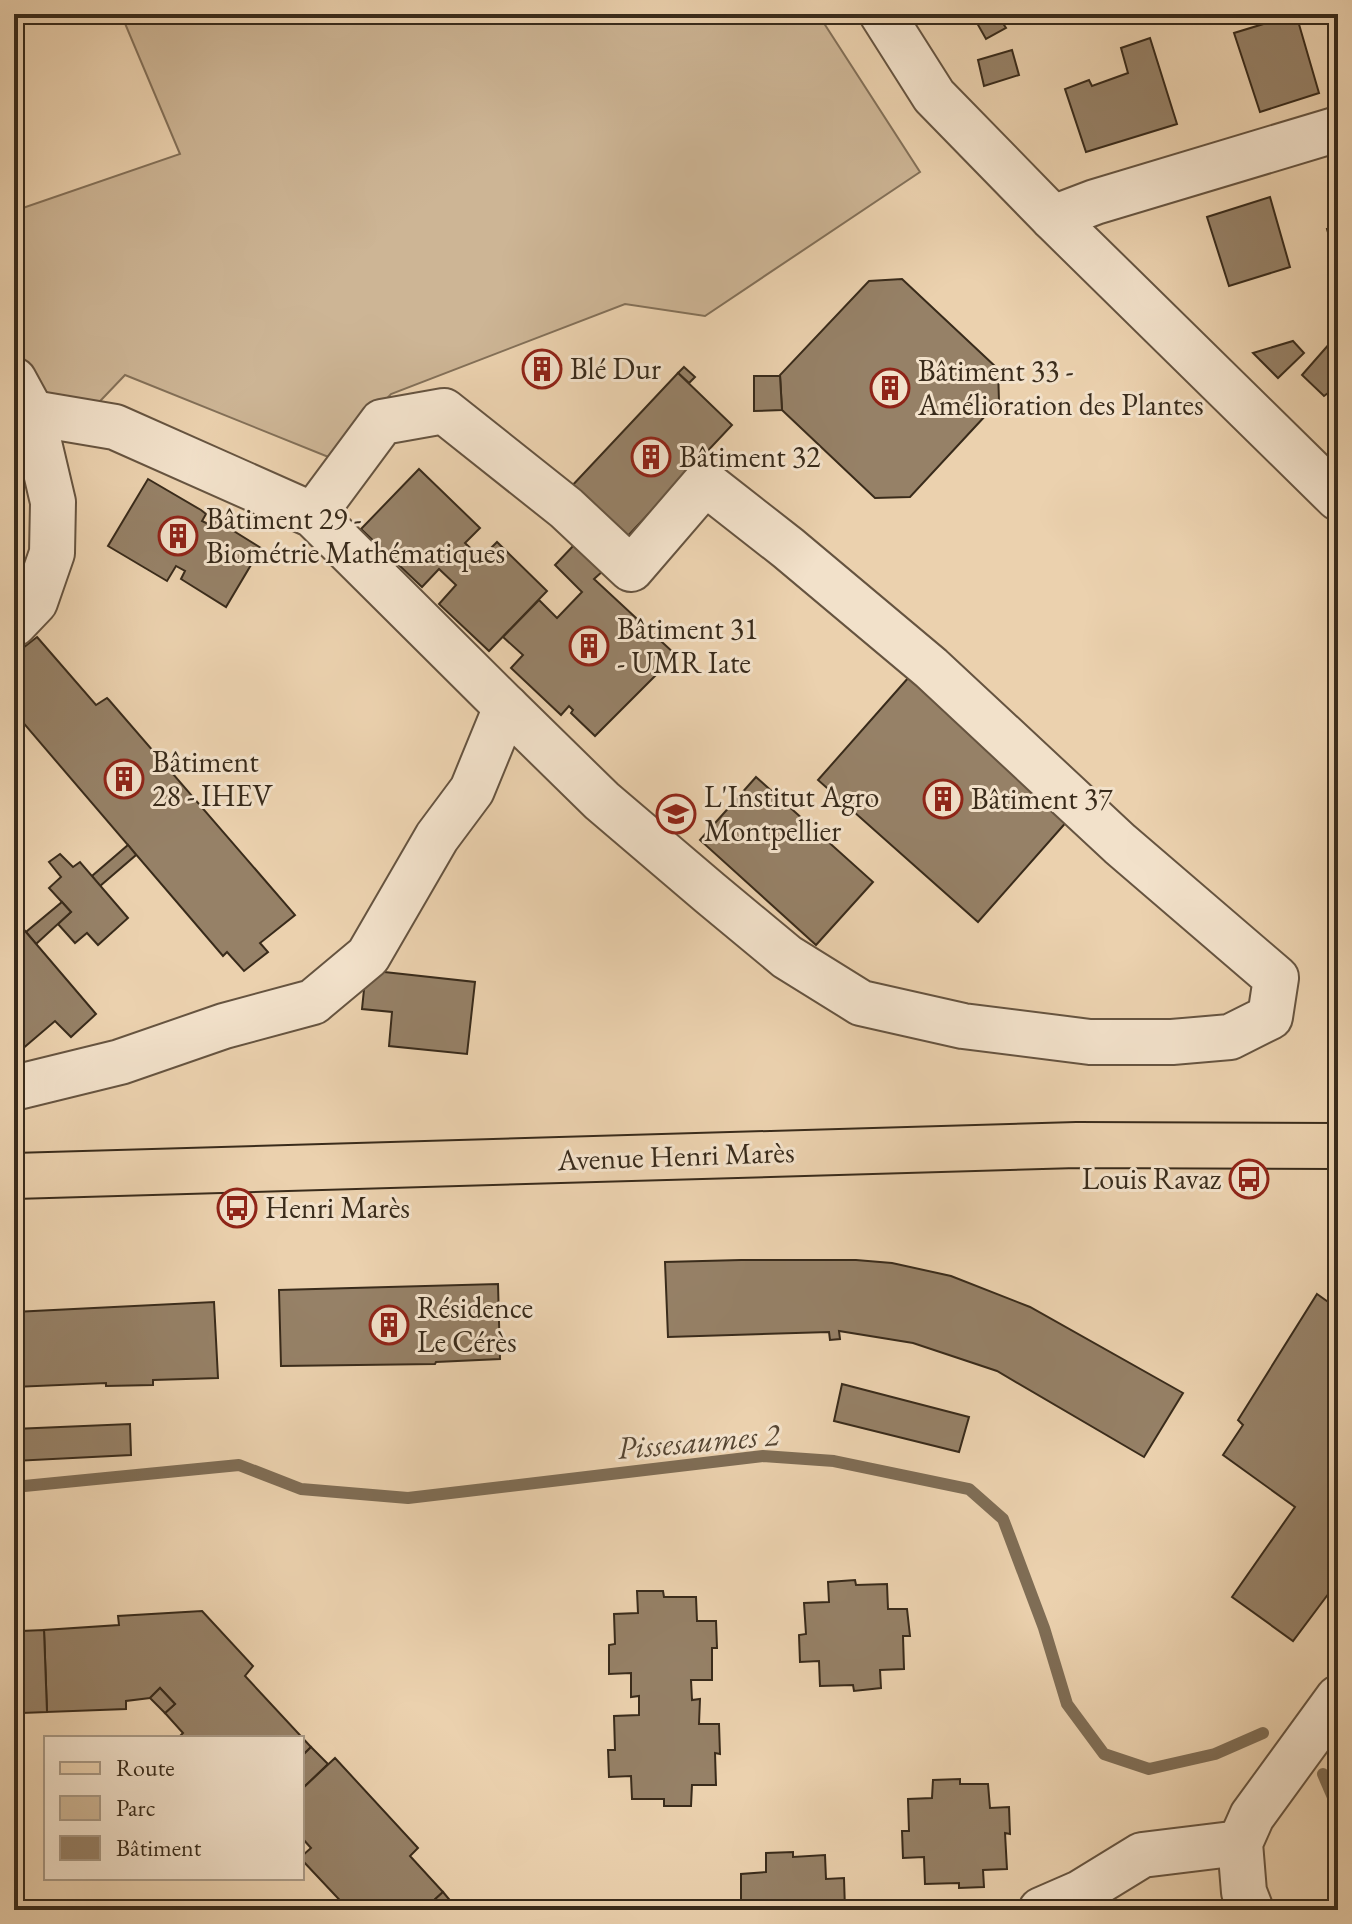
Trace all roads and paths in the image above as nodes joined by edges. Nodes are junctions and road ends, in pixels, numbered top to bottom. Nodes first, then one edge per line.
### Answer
1 (882, 14) edge
2 (1338, 129) edge
3 (1053, 218) junction
4 (23, 396) edge
5 (1338, 498) edge
6 (313, 515) junction
7 (14, 624) edge
8 (506, 707) junction
9 (14, 1088) edge
10 (1338, 1146) edge
11 (14, 1176) edge
12 (1338, 1698) edge
13 (1240, 1843) junction
14 (1041, 1910) edge
15 (1251, 1910) edge

1 - 3 street
2 - 3 street
3 - 5 street
4 - 6 street
4 - 7 street
6 - 8 street
6 - 8 street
8 - 9 street
10 - 11 main road, Avenue Henri Marès
12 - 13 street
13 - 14 street
13 - 15 street

